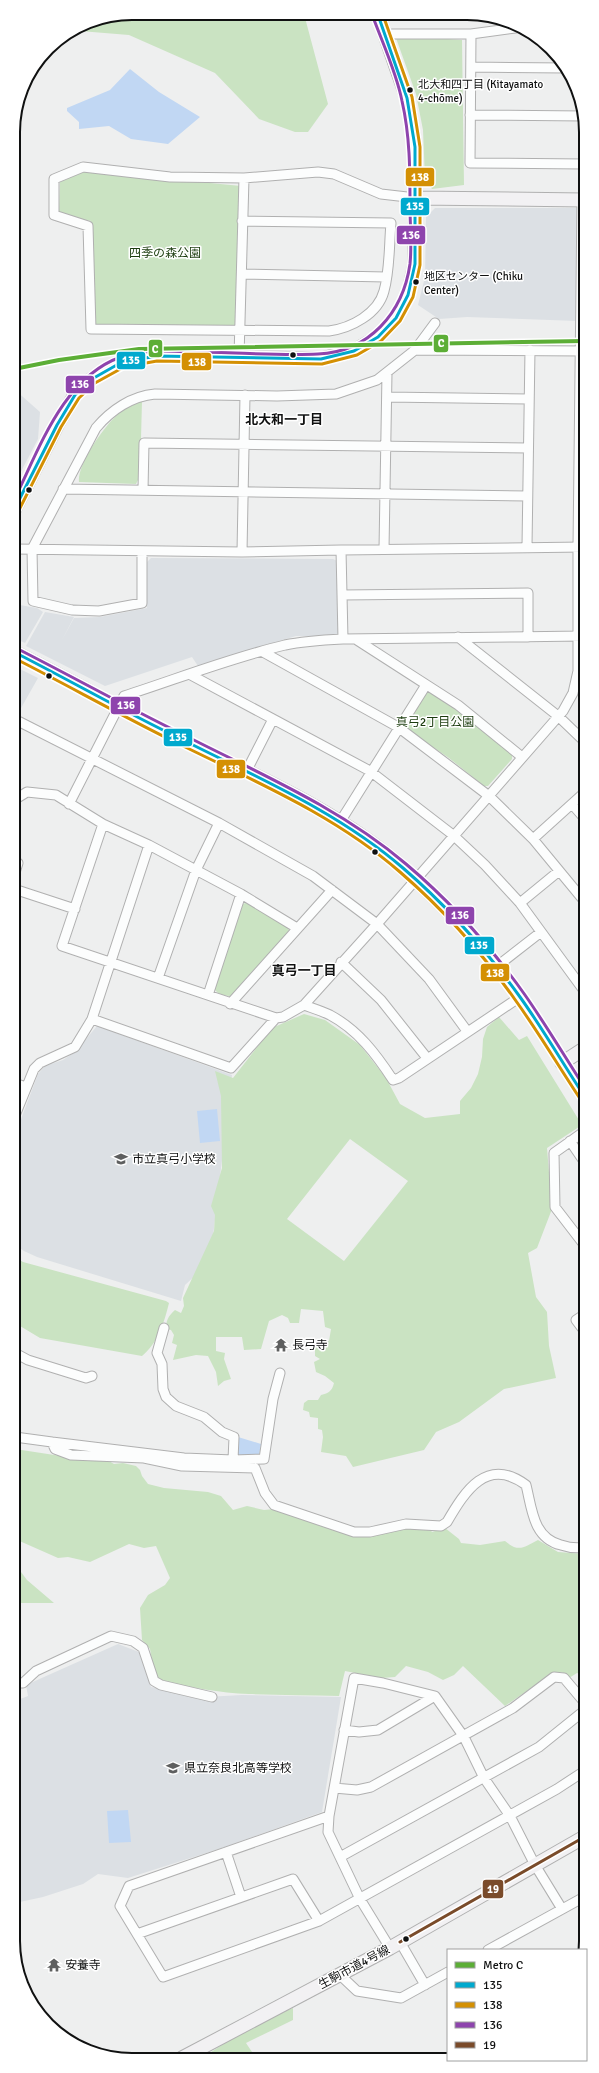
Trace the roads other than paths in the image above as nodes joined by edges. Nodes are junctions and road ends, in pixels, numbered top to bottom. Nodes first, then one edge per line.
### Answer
1 (380, 20) edge
2 (511, 29) edge
3 (471, 34) junction
4 (386, 37) junction
5 (471, 67) junction
6 (558, 68) edge
7 (470, 114) junction
8 (578, 116) edge
9 (579, 164) edge
10 (244, 178) junction
11 (416, 198) junction
12 (579, 200) edge
13 (242, 221) junction
14 (242, 274) junction
15 (386, 277) junction
16 (435, 323) dead end
17 (240, 331) junction
18 (416, 350) junction
19 (530, 350) junction
20 (579, 351) edge
21 (239, 357) junction
22 (387, 373) junction
23 (245, 395) junction
24 (387, 397) junction
25 (529, 399) junction
26 (244, 444) junction
27 (386, 446) junction
28 (528, 448) junction
29 (63, 489) junction
30 (143, 490) junction
31 (243, 492) junction
32 (385, 494) junction
33 (527, 496) junction
34 (20, 498) edge
35 (527, 546) junction
36 (579, 547) edge
37 (20, 549) edge
38 (32, 549) junction
39 (384, 549) junction
40 (341, 550) junction
41 (142, 551) junction
42 (242, 552) junction
43 (342, 595) junction
44 (528, 636) junction
45 (579, 636) edge
46 (458, 637) junction
47 (343, 639) junction
48 (357, 640) junction
49 (263, 652) junction
50 (20, 655) edge
51 (579, 659) edge
52 (188, 674) junction
53 (426, 685) junction
54 (118, 707) junction
55 (558, 716) junction
56 (273, 719) junction
57 (20, 722) edge
58 (398, 728) junction
59 (579, 735) edge
60 (522, 757) junction
61 (92, 759) junction
62 (370, 771) junction
63 (246, 772) junction
64 (20, 796) edge
65 (489, 796) junction
66 (579, 797) edge
67 (69, 804) junction
68 (572, 804) junction
69 (579, 813) edge
70 (340, 822) junction
71 (219, 823) junction
72 (104, 824) junction
73 (454, 835) junction
74 (533, 839) junction
75 (149, 845) junction
76 (196, 870) junction
77 (559, 871) junction
78 (415, 879) junction
79 (332, 890) junction
80 (20, 891) edge
81 (241, 894) junction
82 (579, 895) edge
83 (520, 903) junction
84 (75, 909) junction
85 (377, 924) junction
86 (297, 928) junction
87 (541, 932) junction
88 (111, 962) junction
89 (341, 962) junction
90 (496, 967) junction
91 (158, 978) junction
92 (579, 978) edge
93 (208, 995) junction
94 (520, 997) junction
95 (230, 1004) junction
96 (304, 1005) junction
97 (276, 1018) junction
98 (92, 1019) junction
99 (467, 1031) junction
100 (579, 1052) edge
101 (427, 1058) junction
102 (562, 1063) junction
103 (20, 1085) edge
104 (26, 1087) junction
105 (579, 1088) edge
106 (20, 1102) edge
107 (579, 1135) edge
108 (570, 1141) junction
109 (579, 1154) edge
110 (579, 1238) edge
111 (164, 1328) dead end
112 (20, 1356) edge
113 (280, 1373) dead end
114 (92, 1376) dead end
115 (20, 1438) edge
116 (52, 1442) junction
117 (233, 1460) junction
118 (579, 1548) edge
119 (20, 1683) edge
120 (579, 1695) edge
121 (435, 1696) junction
122 (212, 1697) dead end
123 (579, 1716) edge
124 (344, 1730) junction
125 (464, 1737) junction
126 (579, 1775) edge
127 (484, 1778) junction
128 (334, 1788) junction
129 (329, 1816) junction
130 (510, 1816) junction
131 (579, 1840) edge
132 (226, 1852) junction
133 (340, 1857) junction
134 (535, 1865) junction
135 (242, 1897) junction
136 (360, 1899) junction
137 (579, 1900) edge
138 (562, 1909) junction
139 (319, 1921) junction
140 (137, 1934) junction
141 (395, 1945) junction
142 (490, 1949) edge
143 (447, 1973) edge
144 (340, 1974) junction
145 (424, 1986) junction
146 (191, 2053) edge

1 - 4 street
2 - 3 street
3 - 4 street
3 - 5 street
4 - 11 street
5 - 6 street
5 - 7 street
7 - 8 street
7 - 9 street
10 - 11 street
10 - 13 street
10 - 17 street
11 - 12 street
11 - 21 street
13 - 14 street
13 - 15 street
14 - 15 street
14 - 17 street
15 - 17 street
16 - 18 street
17 - 21 street
18 - 19 street
18 - 22 street
19 - 20 street
19 - 25 street
21 - 34 street
22 - 23 street
22 - 24 street
23 - 26 street
23 - 29 street
24 - 25 street
24 - 27 street
25 - 28 street
26 - 27 street
26 - 30 street
26 - 31 street
27 - 28 street
27 - 32 street
28 - 33 street
29 - 30 street
29 - 38 street
30 - 31 street
31 - 32 street
31 - 42 street
32 - 33 street
32 - 39 street
33 - 35 street
35 - 36 street
35 - 39 street
37 - 38 street
38 - 41 street
38 - 41 street
39 - 40 street
40 - 42 street
40 - 43 street
41 - 42 street
43 - 44 street
43 - 47 street
44 - 45 street
44 - 46 street
46 - 48 street
46 - 55 street
47 - 48 street
47 - 49 street
48 - 53 street
49 - 52 street
49 - 58 street
50 - 54 street
51 - 55 street
52 - 54 street
52 - 56 street
53 - 58 street
53 - 60 street
54 - 61 street
54 - 63 street
55 - 59 street
55 - 60 street
56 - 62 street
56 - 63 street
57 - 61 street
58 - 62 street
58 - 65 street
60 - 65 street
61 - 67 street
61 - 71 street
62 - 70 street
62 - 73 street
63 - 70 street
64 - 67 street
65 - 73 street
65 - 74 street
66 - 68 street
67 - 72 street
68 - 69 street
68 - 74 street
70 - 78 street
71 - 76 street
71 - 79 street
72 - 75 street
72 - 84 street
73 - 78 street
73 - 83 street
74 - 77 street
75 - 76 street
75 - 88 street
76 - 81 street
76 - 91 street
77 - 82 street
77 - 83 street
78 - 85 street
78 - 90 street
79 - 85 street
79 - 86 street
80 - 84 street
81 - 86 street
81 - 93 street
83 - 87 street
84 - 88 street
85 - 89 street
85 - 99 street
86 - 95 street
87 - 90 street
87 - 92 street
88 - 91 street
88 - 98 street
89 - 96 street
89 - 101 street
90 - 94 street
91 - 93 street
93 - 95 street
94 - 99 street
94 - 102 street
95 - 97 street
96 - 97 street
96 - 101 street
97 - 98 street
98 - 104 street
99 - 101 street
100 - 102 street
102 - 105 street
103 - 104 street
104 - 106 street
107 - 108 street
108 - 109 street
108 - 110 street
111 - 117 street
112 - 114 street
113 - 117 street
115 - 116 street
116 - 117 street
116 - 118 street
119 - 122 street
120 - 125 street
121 - 124 street
121 - 124 street
121 - 125 street
123 - 127 street
124 - 128 street
125 - 127 street
125 - 128 street
126 - 130 street
127 - 130 street
127 - 133 street
128 - 129 street
129 - 132 street
129 - 133 street
130 - 134 street
130 - 136 street
131 - 134 street, 生駒市道4号線
132 - 135 street
132 - 140 street
133 - 136 street
134 - 138 street
134 - 141 street, 生駒市道4号線
135 - 139 street
135 - 140 street
136 - 139 street
136 - 141 street
137 - 138 street
138 - 142 street
139 - 140 street
141 - 144 street, 生駒市道4号線
141 - 145 street
143 - 145 street
144 - 145 street
144 - 146 street, 生駒市道4号線

